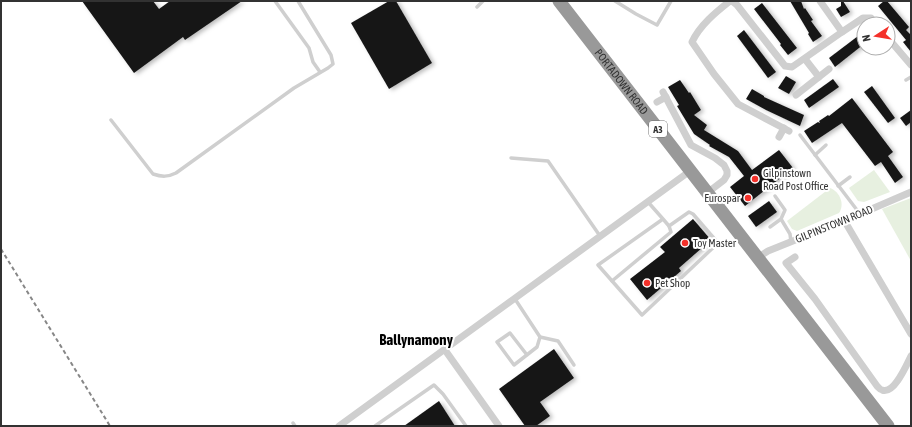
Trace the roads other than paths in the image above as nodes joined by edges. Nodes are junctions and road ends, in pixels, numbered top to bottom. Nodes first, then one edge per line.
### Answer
1 (275, 1) edge
2 (298, 1) edge
3 (483, 1) edge
4 (559, 1) edge
5 (615, 1) edge
6 (671, 1) edge
7 (731, 1) edge
8 (820, 1) edge
9 (478, 7) dead end
10 (856, 23) edge
11 (842, 32) junction
12 (896, 47) edge
13 (805, 58) junction
14 (911, 65) edge
15 (829, 69) dead end
16 (320, 72) junction
17 (819, 77) junction
18 (911, 77) edge
19 (906, 80) dead end
20 (796, 95) dead end
21 (657, 102) dead end
22 (111, 120) dead end
23 (800, 135) dead end
24 (779, 138) dead end
25 (826, 146) dead end
26 (814, 155) junction
27 (511, 158) dead end
28 (690, 171) junction
29 (850, 177) dead end
30 (838, 186) junction
31 (911, 192) edge
32 (707, 194) junction
33 (775, 196) dead end
34 (648, 202) junction
35 (860, 214) junction
36 (663, 219) junction
37 (781, 220) junction
38 (844, 220) junction
39 (669, 226) junction
40 (770, 227) dead end
41 (600, 237) junction
42 (791, 242) junction
43 (758, 258) junction
44 (795, 258) dead end
45 (612, 281) junction
46 (515, 299) junction
47 (911, 334) edge
48 (540, 337) junction
49 (445, 350) junction
50 (527, 355) junction
51 (911, 356) edge
52 (574, 365) dead end
53 (339, 426) edge
54 (375, 426) edge
55 (466, 426) edge
56 (499, 426) edge
57 (888, 426) edge

1 - 16 lane
2 - 16 lane
3 - 9 lane
4 - 28 highway, PORTADOWN ROAD / A3
5 - 6 lane
7 - 13 street
7 - 24 street
8 - 11 street
10 - 11 street
11 - 13 street
12 - 14 street
13 - 17 street
15 - 17 street
16 - 22 lane
17 - 20 street
18 - 19 lane
21 - 32 street
23 - 26 lane
25 - 26 lane
26 - 30 lane
27 - 41 lane
28 - 32 highway, PORTADOWN ROAD / A3
28 - 34 street
29 - 30 lane
30 - 35 lane
31 - 35 street, GILPINSTOWN ROAD
32 - 43 highway, PORTADOWN ROAD / A3
33 - 37 lane
34 - 36 lane
34 - 41 street
35 - 38 street, GILPINSTOWN ROAD
36 - 39 lane
36 - 45 lane
37 - 40 lane
37 - 42 lane
38 - 42 street, GILPINSTOWN ROAD
38 - 47 street
39 - 45 lane
39 - 45 lane
41 - 46 street
42 - 43 street, GILPINSTOWN ROAD
43 - 57 highway, A3
44 - 51 street
46 - 48 lane
46 - 49 street
48 - 50 lane
48 - 52 lane
49 - 53 street
49 - 56 street
50 - 50 lane
54 - 55 lane

